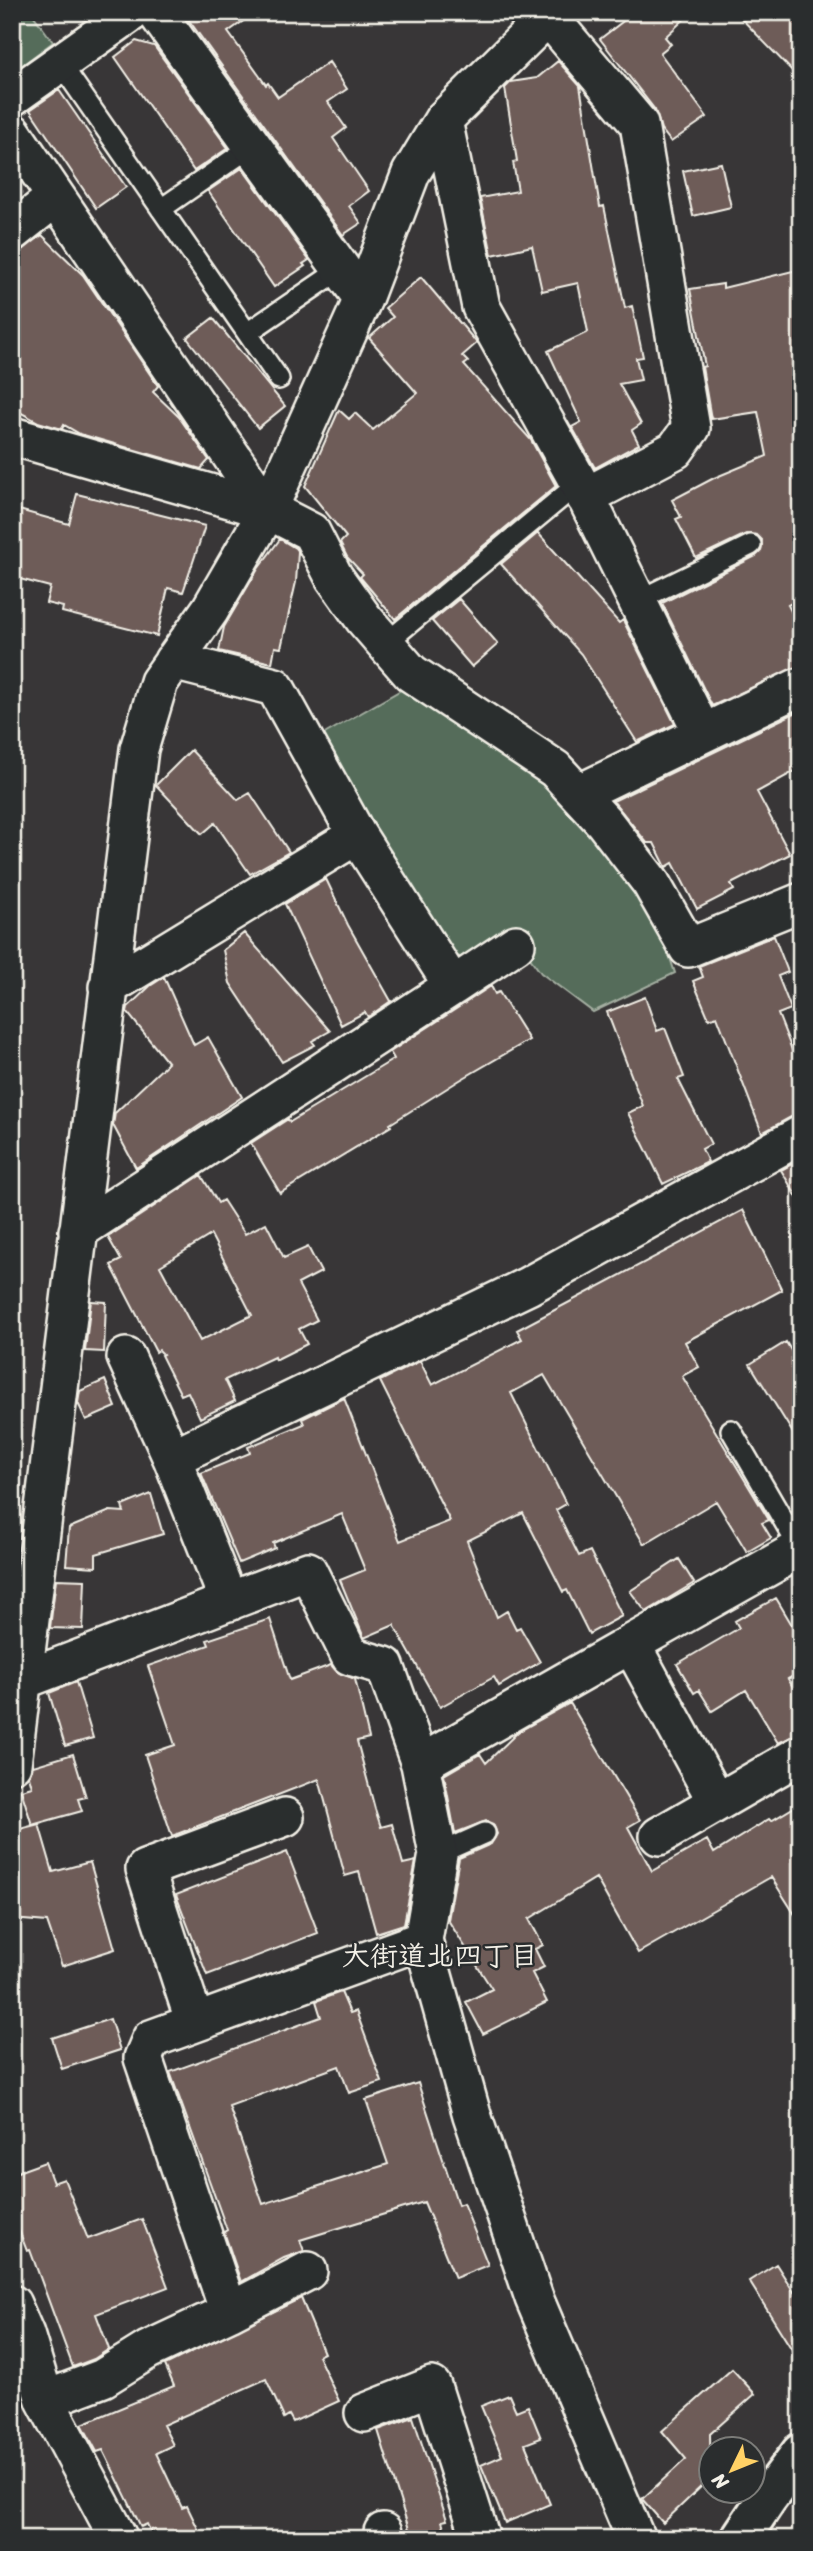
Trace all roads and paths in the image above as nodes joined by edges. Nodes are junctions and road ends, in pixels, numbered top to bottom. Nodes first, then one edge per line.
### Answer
1 (132, 12) edge
2 (156, 12) edge
3 (550, 14) edge
4 (60, 64) junction
5 (12, 97) edge
6 (443, 120) junction
7 (12, 132) edge
8 (252, 146) junction
9 (56, 197) junction
10 (161, 209) junction
11 (12, 232) edge
12 (341, 269) junction
13 (363, 299) junction
14 (247, 333) junction
15 (279, 379) dead end
16 (12, 436) edge
17 (582, 490) junction
18 (268, 510) junction
19 (751, 545) dead end
20 (637, 601) junction
21 (386, 643) junction
22 (173, 661) junction
23 (797, 688) dead end
24 (702, 732) junction
25 (578, 793) junction
26 (358, 835) junction
27 (801, 902) edge
28 (516, 944) dead end
29 (453, 986) junction
30 (108, 987) junction
31 (801, 1135) edge
32 (78, 1231) junction
33 (126, 1357) dead end
34 (731, 1430) dead end
35 (172, 1458) junction
36 (800, 1549) edge
37 (229, 1602) junction
38 (631, 1644) junction
39 (21, 1681) junction
40 (801, 1754) edge
41 (12, 1764) edge
42 (420, 1764) junction
43 (717, 1802) junction
44 (285, 1817) dead end
45 (485, 1833) dead end
46 (659, 1836) dead end
47 (439, 1854) junction
48 (424, 1940) junction
49 (195, 2023) junction
50 (308, 2272) dead end
51 (229, 2312) junction
52 (16, 2326) edge
53 (44, 2400) junction
54 (364, 2413) dead end
55 (801, 2453) edge
56 (119, 2539) edge
57 (481, 2539) edge
58 (636, 2539) edge
59 (740, 2539) edge

1 - 4 street
2 - 8 street
3 - 6 street
3 - 17 street
4 - 5 street
4 - 10 lane
6 - 13 street
6 - 17 street
7 - 9 street
8 - 10 lane
8 - 12 street
9 - 11 street
9 - 18 street
10 - 14 lane
12 - 13 street
12 - 14 lane
13 - 18 street
14 - 15 lane
16 - 18 street
17 - 20 street
17 - 21 lane
18 - 21 street
18 - 22 street
19 - 20 lane
20 - 24 street
21 - 25 street
22 - 26 street
22 - 30 street
23 - 24 street
24 - 25 street
25 - 27 street
26 - 29 street
26 - 30 street
28 - 29 street
29 - 32 street
30 - 32 street
31 - 35 street
32 - 39 street
33 - 35 street
34 - 36 lane
35 - 37 street
36 - 38 street
37 - 39 street
37 - 42 street
38 - 42 street
38 - 43 street
39 - 41 street
40 - 43 street
42 - 47 street
43 - 46 street
44 - 49 street
45 - 47 lane
47 - 48 street
48 - 49 street
48 - 58 street
49 - 51 street
50 - 51 street
51 - 53 street
52 - 53 street
53 - 56 street
54 - 57 street
55 - 59 street

